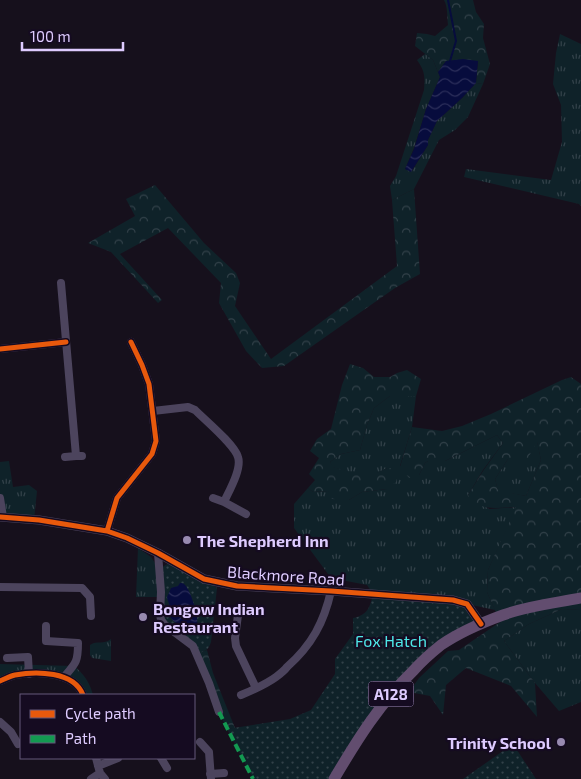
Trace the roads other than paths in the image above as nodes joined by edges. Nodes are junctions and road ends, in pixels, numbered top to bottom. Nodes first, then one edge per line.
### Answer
1 (61, 283) dead end
2 (66, 342) junction
3 (130, 342) dead end
4 (0, 349) edge
5 (153, 411) junction
6 (65, 457) dead end
7 (0, 498) edge
8 (214, 498) dead end
9 (224, 502) junction
10 (246, 514) dead end
11 (2, 518) edge
12 (107, 531) junction
13 (158, 553) junction
14 (0, 587) edge
15 (332, 591) junction
16 (581, 598) edge
17 (91, 616) dead end
18 (238, 616) dead end
19 (481, 624) junction
20 (46, 626) dead end
21 (7, 658) dead end
22 (29, 674) junction
23 (64, 676) junction
24 (0, 681) edge
25 (256, 688) junction
26 (82, 694) edge
27 (241, 695) dead end
28 (219, 712) dead end
29 (0, 722) edge
30 (200, 742) dead end
31 (18, 744) dead end
32 (116, 759) edge
33 (162, 759) edge
34 (167, 768) dead end
35 (100, 769) edge
36 (224, 773) dead end
37 (210, 776) edge
38 (91, 779) edge
39 (334, 779) edge

1 - 2 street
2 - 4 street
2 - 6 street
3 - 5 street
5 - 9 street
5 - 12 street
7 - 11 street
8 - 9 street
9 - 10 street
11 - 12 street, Blackmore Road
12 - 13 street, Blackmore Road
13 - 15 street, Blackmore Road
13 - 28 street
14 - 17 street
15 - 19 street, Blackmore Road
15 - 25 street
16 - 19 main road, A128
18 - 25 street
19 - 39 main road, A128
20 - 23 street
21 - 22 street
22 - 23 street
22 - 24 street
23 - 26 street
25 - 27 street
29 - 31 street
30 - 37 street
32 - 35 street
33 - 34 street
35 - 38 street
36 - 37 street

